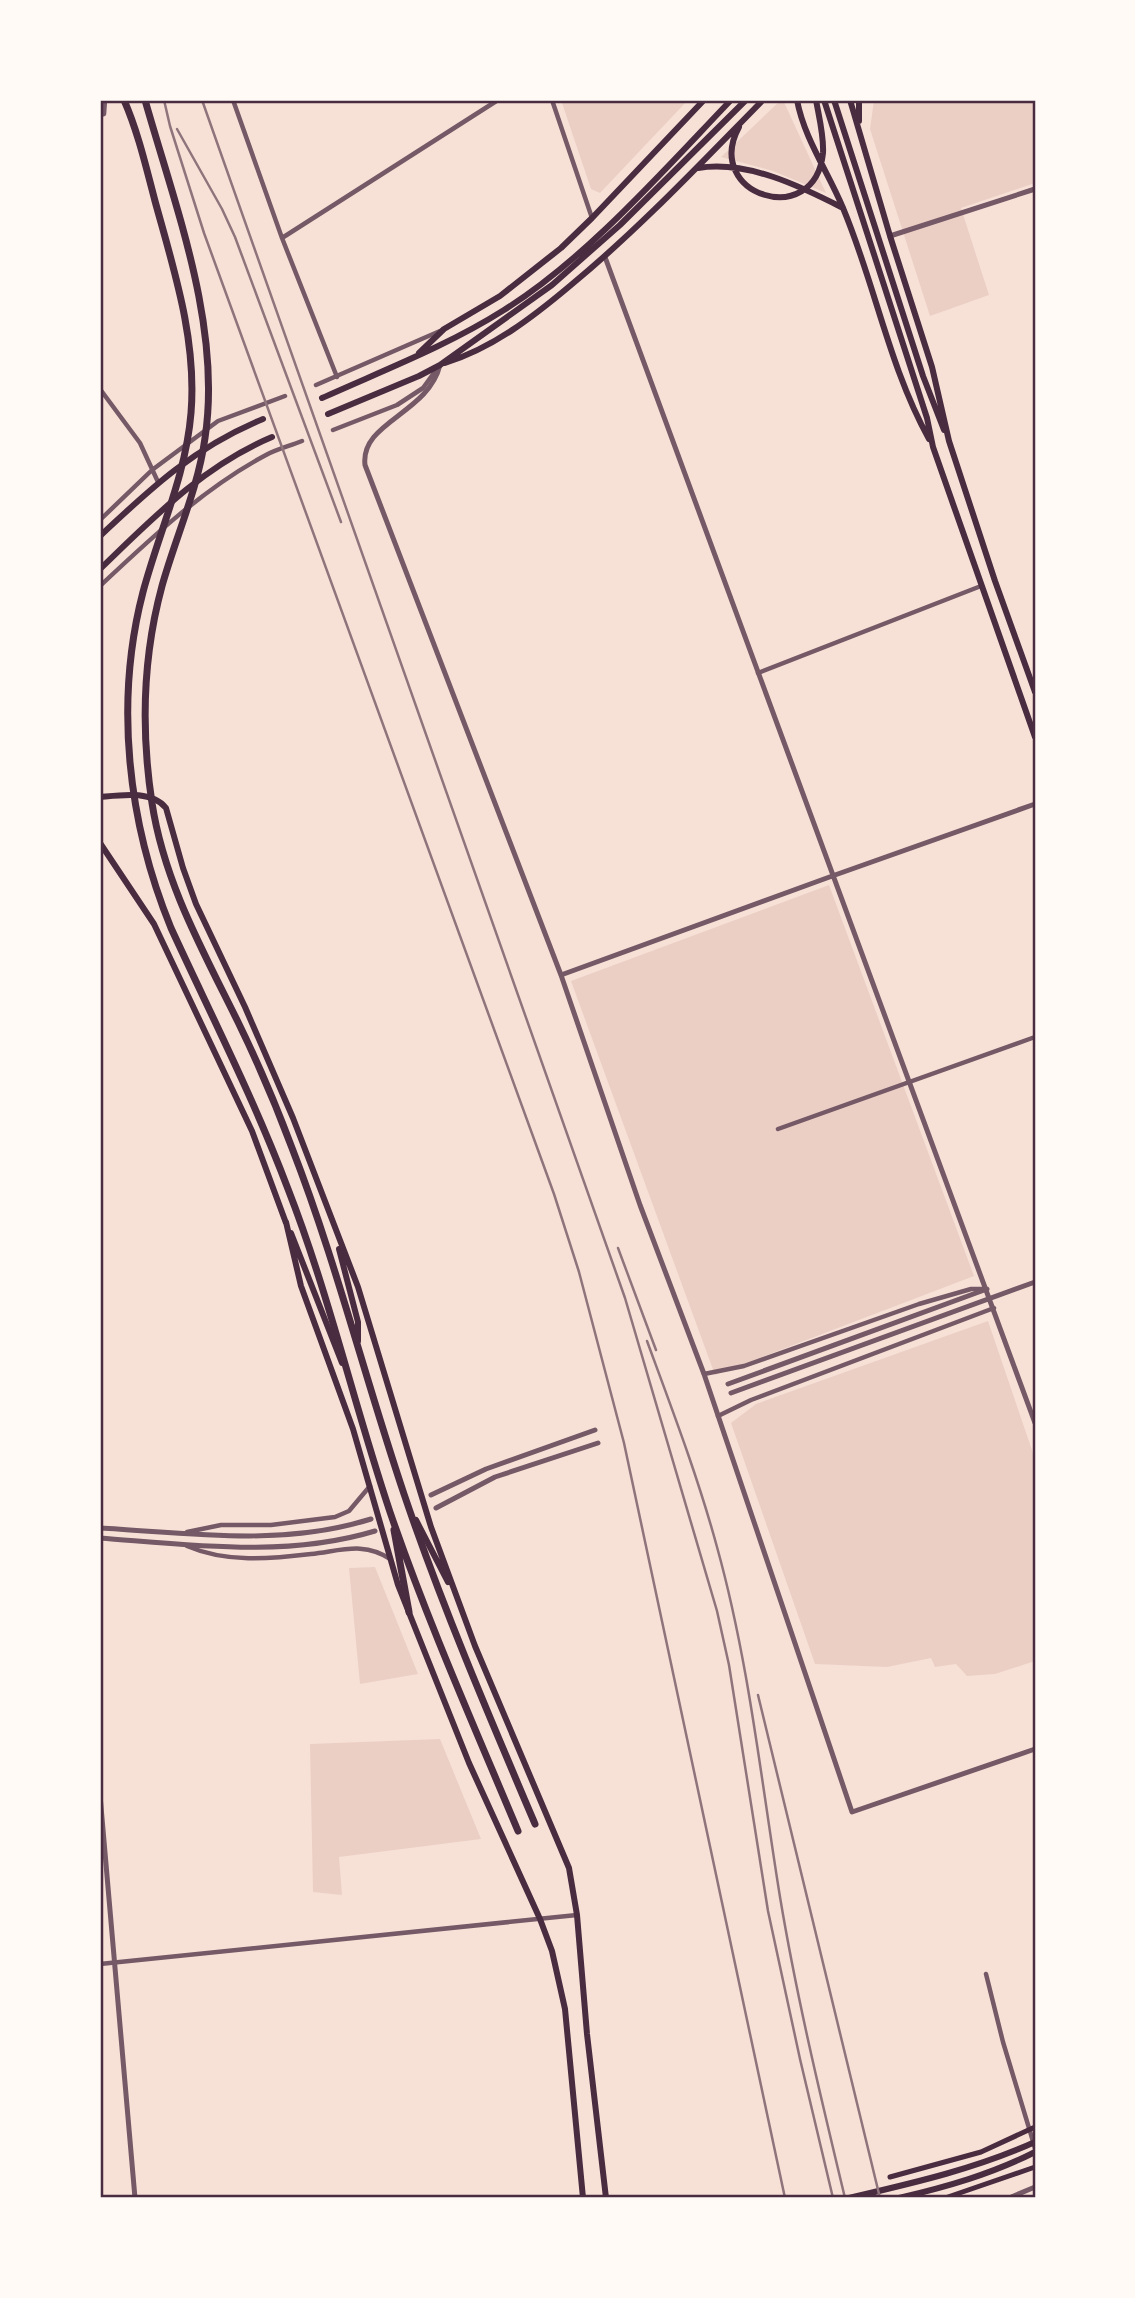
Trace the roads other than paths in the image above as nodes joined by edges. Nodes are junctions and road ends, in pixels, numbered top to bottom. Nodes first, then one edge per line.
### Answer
1 (105, 100) edge
2 (124, 100) edge
3 (145, 100) edge
4 (233, 100) edge
5 (498, 100) edge
6 (552, 100) edge
7 (704, 100) edge
8 (731, 100) edge
9 (746, 100) edge
10 (761, 100) edge
11 (796, 100) edge
12 (816, 100) edge
13 (824, 100) edge
14 (834, 100) edge
15 (850, 100) edge
16 (859, 100) edge
17 (100, 116) edge
18 (859, 130) junction
19 (696, 168) junction
20 (1035, 189) edge
21 (843, 208) junction
22 (592, 218) junction
23 (890, 236) junction
24 (282, 238) junction
25 (605, 257) junction
26 (444, 329) junction
27 (414, 357) junction
28 (440, 365) junction
29 (337, 377) junction
30 (316, 385) dead end
31 (100, 389) edge
32 (285, 396) dead end
33 (322, 398) dead end
34 (328, 414) dead end
35 (263, 419) dead end
36 (333, 430) dead end
37 (272, 437) dead end
38 (302, 441) dead end
39 (949, 441) junction
40 (933, 447) junction
41 (152, 470) junction
42 (158, 482) junction
43 (100, 520) edge
44 (100, 536) edge
45 (100, 569) edge
46 (100, 586) edge
47 (981, 586) junction
48 (758, 673) junction
49 (1035, 692) edge
50 (1035, 737) edge
51 (100, 797) edge
52 (1035, 804) edge
53 (100, 843) edge
54 (835, 875) junction
55 (561, 975) junction
56 (1035, 1037) edge
57 (911, 1082) junction
58 (778, 1129) dead end
59 (286, 1222) junction
60 (334, 1227) junction
61 (1035, 1282) edge
62 (987, 1289) junction
63 (990, 1298) junction
64 (994, 1308) junction
65 (359, 1345) junction
66 (704, 1374) junction
67 (728, 1384) dead end
68 (353, 1386) junction
69 (731, 1393) dead end
70 (718, 1416) junction
71 (1035, 1423) edge
72 (594, 1430) dead end
73 (598, 1443) dead end
74 (370, 1485) junction
75 (431, 1495) dead end
76 (436, 1508) dead end
77 (410, 1509) junction
78 (390, 1512) junction
79 (371, 1519) dead end
80 (100, 1528) edge
81 (375, 1531) dead end
82 (185, 1533) junction
83 (100, 1538) edge
84 (183, 1545) junction
85 (392, 1561) junction
86 (459, 1602) junction
87 (409, 1612) junction
88 (1035, 1749) edge
89 (100, 1795) edge
90 (535, 1824) dead end
91 (518, 1831) dead end
92 (577, 1915) junction
93 (540, 1919) junction
94 (116, 1963) junction
95 (100, 1964) edge
96 (986, 1974) dead end
97 (1032, 2129) edge
98 (1035, 2141) edge
99 (1035, 2150) edge
100 (1035, 2166) edge
101 (890, 2177) dead end
102 (1035, 2188) edge
103 (135, 2198) edge
104 (583, 2198) edge
105 (606, 2198) edge
106 (849, 2198) edge
107 (899, 2198) edge
108 (944, 2198) edge
109 (1009, 2198) edge

1 - 17 street
2 - 68 highway
3 - 65 highway
4 - 24 street
5 - 24 street
6 - 22 street
7 - 22 main road
8 - 27 main road
9 - 28 main road
10 - 12 main road
10 - 19 main road
11 - 21 main road
13 - 40 main road
14 - 39 main road
15 - 18 main road
16 - 18 main road
18 - 23 main road
19 - 21 main road
19 - 25 main road
20 - 23 street
21 - 40 main road
22 - 26 main road
23 - 39 main road
24 - 29 street
25 - 28 main road
25 - 48 street
26 - 27 main road
26 - 29 street
27 - 33 main road
28 - 34 main road
28 - 36 street
28 - 55 street
29 - 30 street
31 - 41 street
32 - 41 street
35 - 42 main road
37 - 45 main road
38 - 46 street
39 - 49 main road
40 - 47 main road
41 - 42 street
41 - 43 street
42 - 44 main road
47 - 48 street
47 - 50 main road
48 - 54 street
51 - 60 main road
52 - 54 street
53 - 59 main road
54 - 55 street
54 - 57 street
55 - 66 street
56 - 57 street
57 - 58 street
57 - 62 street
59 - 68 main road
59 - 74 main road
60 - 65 main road
60 - 86 main road
61 - 63 street
62 - 63 street
62 - 66 street
62 - 67 street
63 - 64 street
63 - 69 street
64 - 70 street
64 - 71 street
65 - 77 highway
66 - 70 street
68 - 78 highway
70 - 88 street
72 - 75 street
73 - 76 street
74 - 82 street
74 - 85 main road
77 - 86 main road
77 - 90 highway
78 - 87 highway
78 - 91 highway
79 - 82 street
80 - 82 street
81 - 84 street
83 - 84 street
84 - 85 street
85 - 87 main road
86 - 92 main road
87 - 93 main road
89 - 94 street
92 - 93 street
92 - 105 main road
93 - 94 street
93 - 104 main road
94 - 95 street
94 - 103 street
96 - 97 street
97 - 99 street
97 - 101 main road
98 - 106 main road
99 - 107 main road
100 - 108 main road
102 - 109 street

